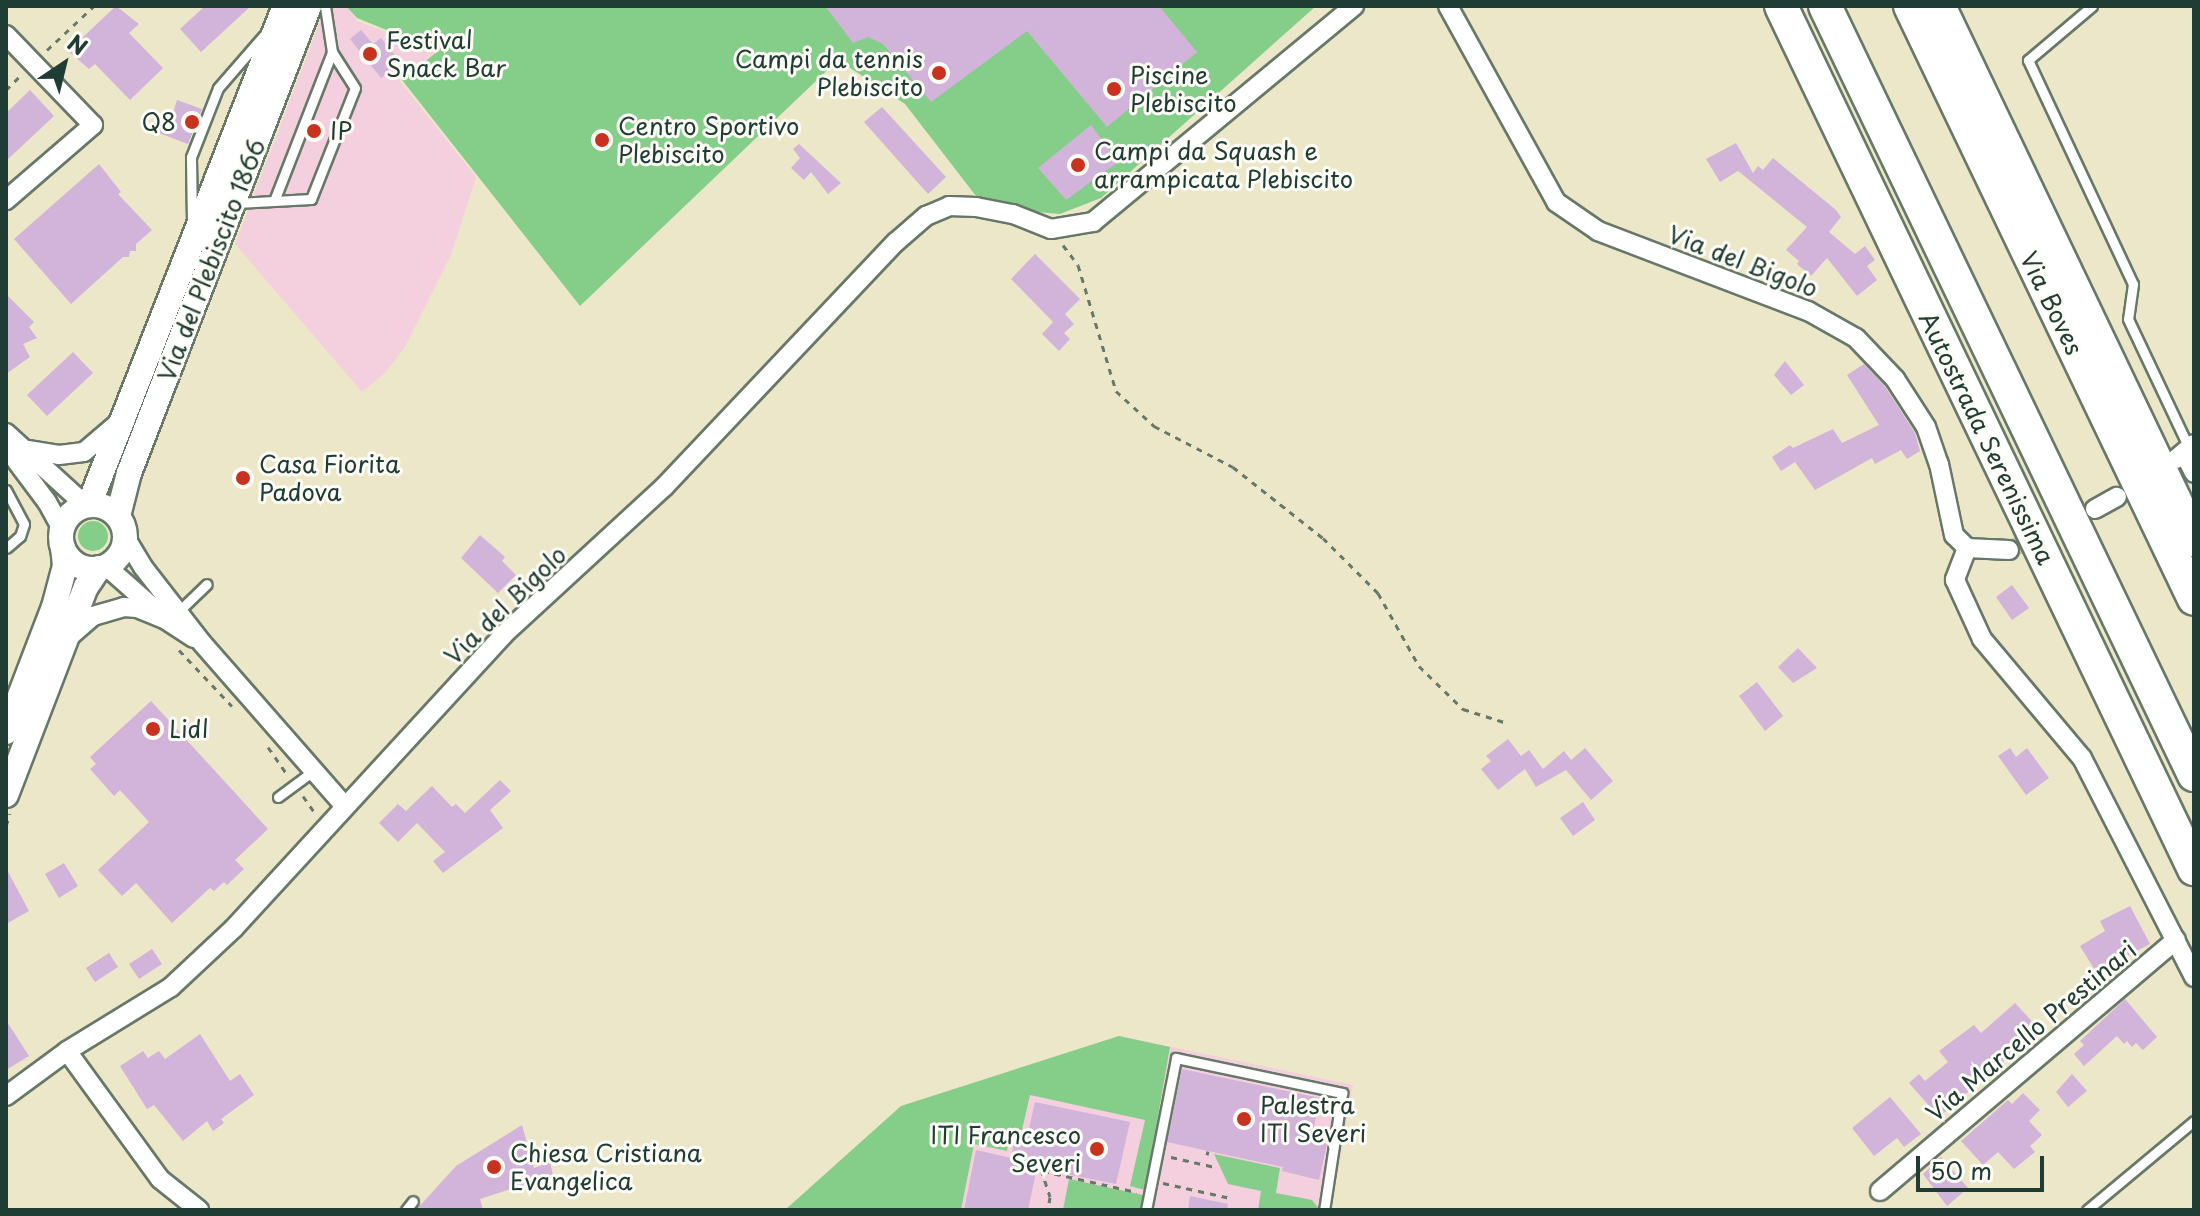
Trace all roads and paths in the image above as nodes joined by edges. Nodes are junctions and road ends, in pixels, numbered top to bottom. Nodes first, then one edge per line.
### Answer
1 (94, 6) edge
2 (309, 6) edge
3 (325, 6) edge
4 (1354, 6) edge
5 (1448, 6) edge
6 (1781, 6) edge
7 (1825, 6) edge
8 (1910, 6) edge
9 (1939, 6) edge
10 (2092, 6) edge
11 (283, 10) edge
12 (6, 35) edge
13 (332, 52) junction
14 (33, 63) junction
15 (6, 200) edge
16 (274, 201) junction
17 (233, 204) junction
18 (1051, 229) junction
19 (192, 245) junction
20 (127, 413) junction
21 (6, 434) edge
22 (6, 447) edge
23 (28, 450) junction
24 (2186, 451) edge
25 (2194, 473) edge
26 (6, 490) edge
27 (2117, 497) dead end
28 (87, 505) junction
29 (2095, 509) tunnel mouth
30 (121, 526) junction
31 (62, 538) junction
32 (2194, 540) edge
33 (6, 548) edge
34 (1967, 548) junction
35 (2009, 550) tunnel mouth
36 (103, 567) junction
37 (207, 584) dead end
38 (2194, 599) edge
39 (173, 615) junction
40 (65, 642) junction
41 (178, 650) dead end
42 (237, 712) dead end
43 (1504, 722) dead end
44 (6, 732) edge
45 (260, 736) dead end
46 (313, 771) junction
47 (288, 775) dead end
48 (2194, 775) edge
49 (6, 795) edge
50 (278, 797) dead end
51 (344, 805) junction
52 (2194, 869) edge
53 (2176, 940) junction
54 (2194, 977) edge
55 (67, 1051) junction
56 (6, 1096) edge
57 (2194, 1121) edge
58 (1156, 1154) junction
59 (1215, 1167) dead end
60 (1166, 1184) dead end
61 (1880, 1191) dead end
62 (1149, 1194) junction
63 (1230, 1198) dead end
64 (199, 1210) edge
65 (1048, 1210) edge
66 (1146, 1210) edge
67 (1324, 1210) edge
68 (2087, 1210) edge

1 - 14 path
2 - 17 main road, Via del Plebiscito 1866
3 - 13 lane
4 - 18 street
5 - 34 street, Via del Bigolo
6 - 52 highway, Autostrada Serenissima
7 - 48 highway, Autostrada Serenissima
8 - 38 highway, Via Boves
9 - 32 highway, Via Boves
10 - 24 lane
11 - 19 main road, Via del Plebiscito 1866
11 - 19 lane
12 - 14 street
13 - 16 lane
13 - 16 lane
14 - 15 street
16 - 17 lane
17 - 30 main road, Via del Plebiscito 1866
18 - 43 path
18 - 51 street, Via del Bigolo
19 - 20 main road, Via del Plebiscito 1866
20 - 23 street
20 - 28 main road, Via del Plebiscito 1866
21 - 23 street
22 - 31 street
23 - 28 street
24 - 25 street
26 - 33 lane
27 - 29 street
28 - 30 main road
28 - 31 main road
30 - 36 main road
30 - 39 street
31 - 36 main road
31 - 44 main road
34 - 35 street
34 - 53 street
36 - 39 street
36 - 40 main road
37 - 39 lane
39 - 40 street
39 - 46 street
40 - 49 main road
41 - 42 path
45 - 47 path
46 - 50 lane
46 - 51 street
51 - 55 street, Via del Bigolo
53 - 54 street
53 - 61 street, Via Marcello Prestinari
55 - 56 street, Via del Bigolo
55 - 64 street
57 - 68 lane
58 - 59 path
58 - 62 lane
58 - 67 lane
60 - 63 path
62 - 65 path
62 - 66 lane

